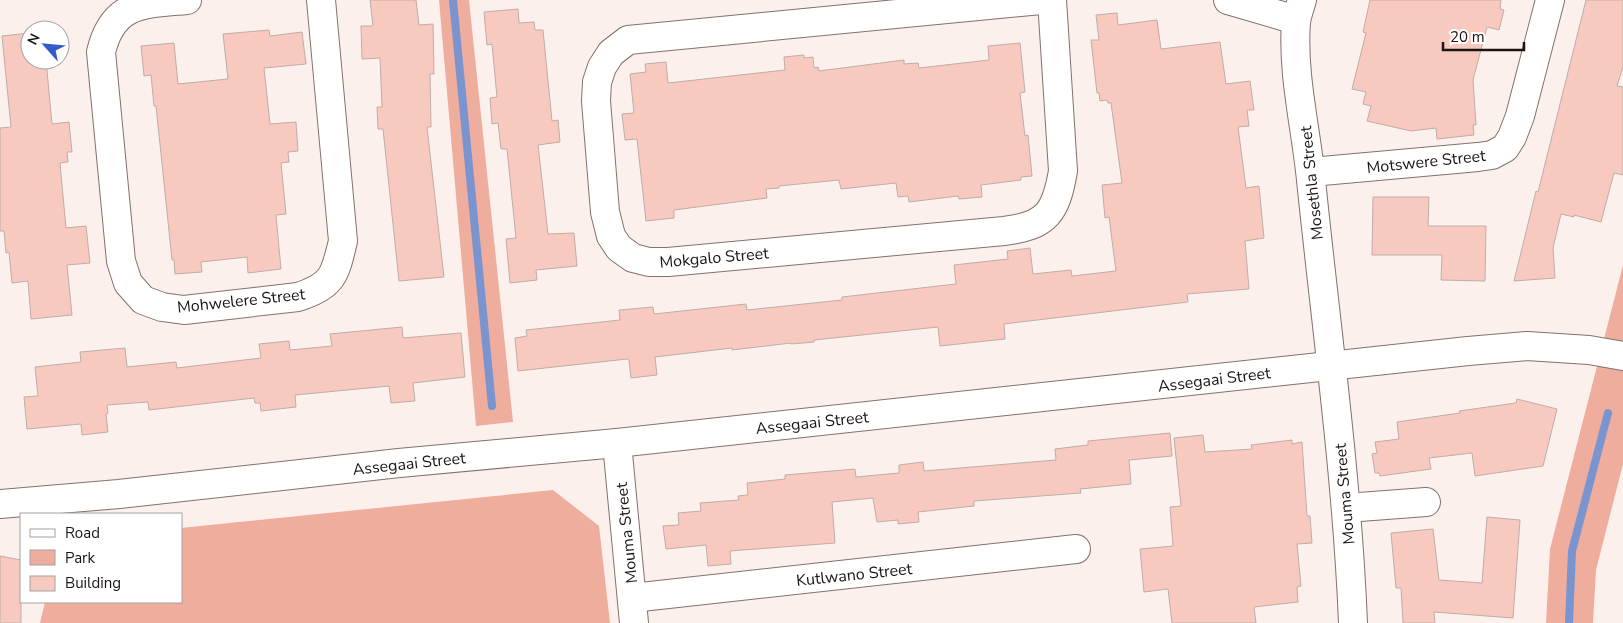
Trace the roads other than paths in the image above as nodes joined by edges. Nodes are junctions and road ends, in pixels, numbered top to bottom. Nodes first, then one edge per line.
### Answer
1 (187, 0) edge
2 (321, 0) edge
3 (1041, 0) edge
4 (1052, 0) edge
5 (1228, 0) edge
6 (1550, 0) edge
7 (1299, 10) edge
8 (1311, 172) junction
9 (1623, 356) edge
10 (1332, 366) junction
11 (617, 443) junction
12 (1426, 502) dead end
13 (0, 504) edge
14 (1346, 508) junction
15 (1076, 549) dead end
16 (633, 611) edge
17 (1353, 623) edge

1 - 2 street, Mohwelere Street
3 - 4 street, Mokgalo Street
5 - 7 street
6 - 8 street, Motswere Street
7 - 8 street, Mosethla Street
8 - 10 street, Mosethla Street
9 - 10 street, Assegaai Street
10 - 11 street, Assegaai Street
10 - 14 street, Mouma Street
11 - 13 street, Assegaai Street
11 - 16 street, Mouma Street
12 - 14 street
14 - 17 street, Mouma Street
15 - 16 street, Kutlwano Street

